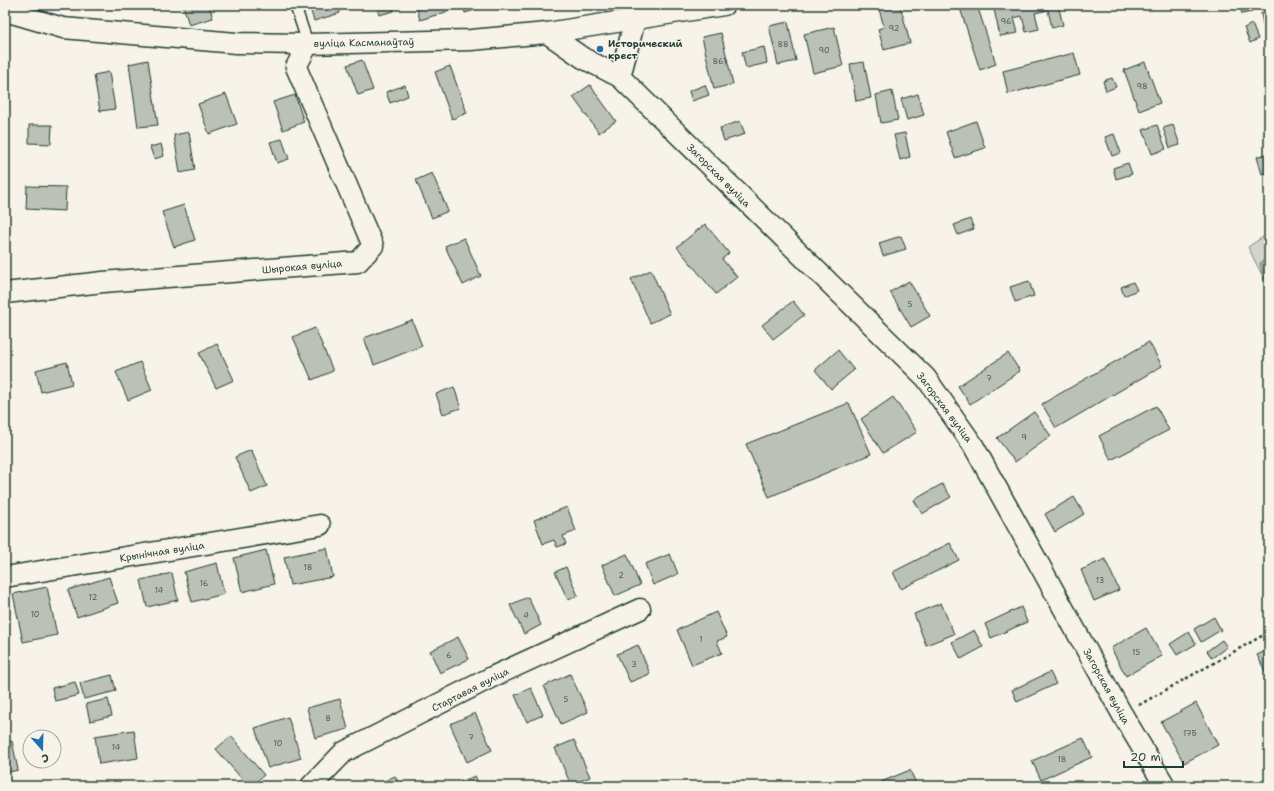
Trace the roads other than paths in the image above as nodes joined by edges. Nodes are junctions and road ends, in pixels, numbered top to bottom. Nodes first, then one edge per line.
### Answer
1 (295, 5) edge
2 (724, 5) edge
3 (5, 11) edge
4 (635, 20) junction
5 (547, 33) junction
6 (308, 44) junction
7 (620, 77) junction
8 (5, 294) edge
9 (320, 525) dead end
10 (5, 577) edge
11 (640, 609) dead end
12 (311, 786) edge
13 (1165, 786) edge

1 - 6 lane
2 - 4 street, вуліца Касманаўтаў
3 - 6 street, вуліца Касманаўтаў
4 - 5 street, вуліца Касманаўтаў
4 - 7 street
5 - 6 street, вуліца Касманаўтаў
5 - 7 street, Загорская вуліца
6 - 8 street, Шырокая вуліца
7 - 13 street, Загорская вуліца
9 - 10 street, Крынічная вуліца
11 - 12 street, Стартавая вуліца

